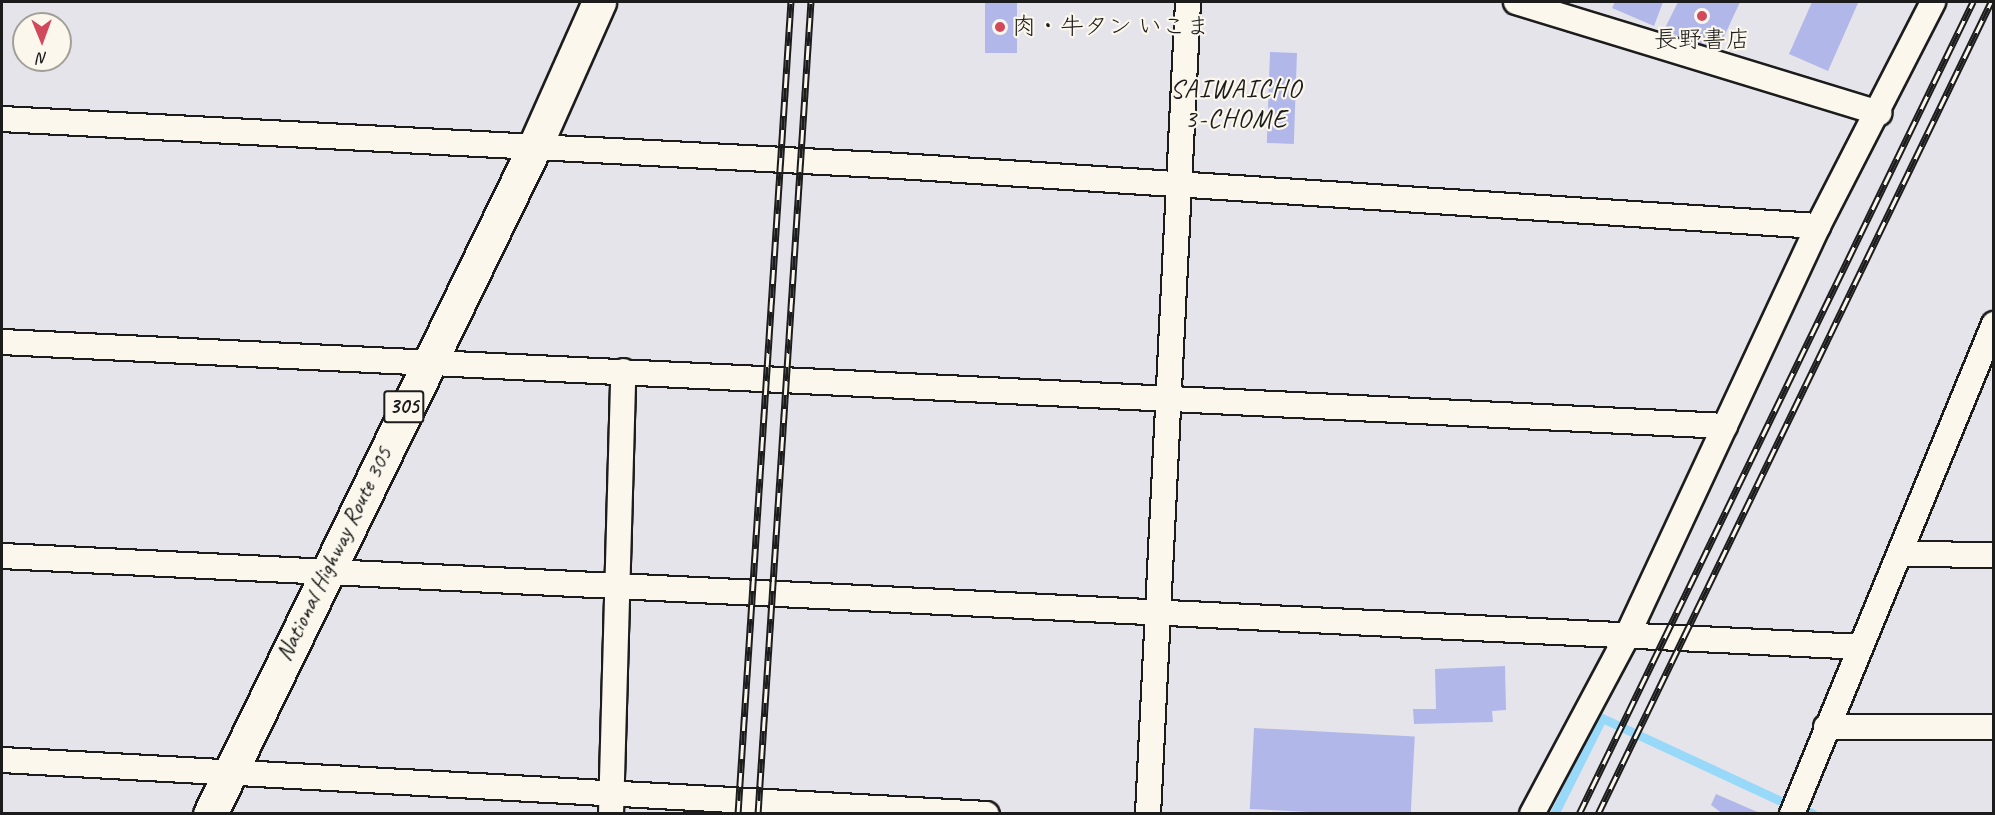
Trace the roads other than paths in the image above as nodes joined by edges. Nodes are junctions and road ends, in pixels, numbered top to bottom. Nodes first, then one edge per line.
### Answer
1 (599, 2) edge
2 (1188, 2) edge
3 (1516, 2) edge
4 (1933, 2) edge
5 (1880, 113) junction
6 (2, 119) edge
7 (534, 148) junction
8 (1179, 187) junction
9 (1818, 225) junction
10 (1994, 324) edge
11 (2, 342) edge
12 (426, 361) junction
13 (624, 371) junction
14 (1171, 399) junction
15 (1725, 426) junction
16 (1903, 555) junction
17 (1994, 555) edge
18 (2, 556) edge
19 (327, 569) junction
20 (616, 583) junction
21 (1160, 610) junction
22 (1626, 638) junction
23 (1860, 646) junction
24 (1826, 727) junction
25 (1994, 727) edge
26 (2, 760) edge
27 (229, 774) junction
28 (611, 804) edge
29 (210, 813) edge
30 (987, 813) edge
31 (1148, 813) edge
32 (1532, 813) edge
33 (1792, 813) edge

1 - 7 highway, National Highway Route 305 / 305
2 - 8 street
3 - 5 street
4 - 5 street
5 - 9 street
6 - 7 street
7 - 8 street
7 - 12 highway, National Highway Route 305 / 305
8 - 9 street
8 - 14 street
9 - 15 street
10 - 16 street
11 - 12 street
12 - 13 street
12 - 19 highway, National Highway Route 305 / 305
13 - 14 street
13 - 20 street
14 - 15 street
14 - 21 street
15 - 22 street
16 - 17 street
16 - 23 street
18 - 19 street
19 - 20 street
19 - 27 highway, National Highway Route 305 / 305
20 - 21 street
20 - 28 street
21 - 22 street
21 - 31 street
22 - 23 street
22 - 32 street
23 - 24 street
24 - 25 street
24 - 33 street
26 - 27 street
27 - 28 street
27 - 29 highway, National Highway Route 305 / 305
28 - 30 street

